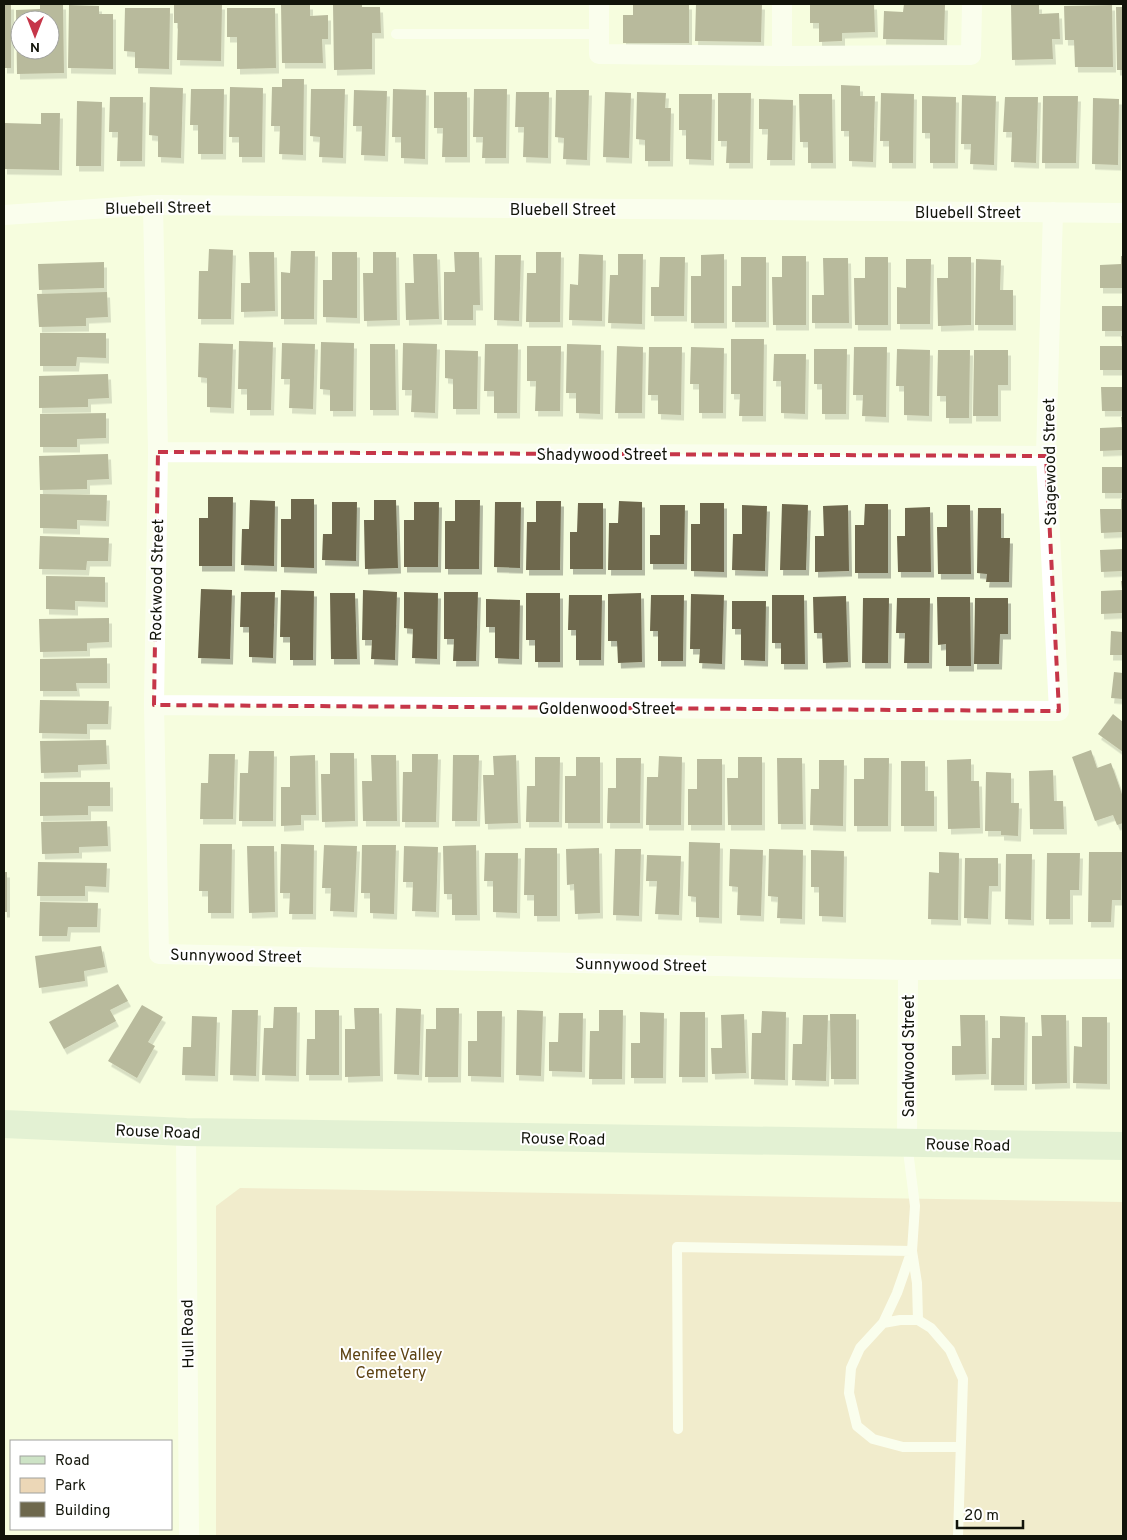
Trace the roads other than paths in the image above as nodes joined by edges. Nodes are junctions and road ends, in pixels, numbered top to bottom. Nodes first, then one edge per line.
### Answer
1 (599, 4) edge
2 (782, 4) edge
3 (972, 4) edge
4 (396, 34) dead end
5 (599, 34) junction
6 (782, 56) junction
7 (153, 205) junction
8 (1053, 212) junction
9 (1123, 213) edge
10 (4, 215) edge
11 (158, 452) junction
12 (1046, 456) junction
13 (154, 705) junction
14 (1059, 711) joint
15 (159, 954) joint
16 (1123, 969) edge
17 (908, 970) junction
18 (4, 1124) edge
19 (186, 1132) junction
20 (907, 1143) junction
21 (1123, 1146) edge
22 (912, 1251) junction
23 (918, 1320) junction
24 (883, 1323) junction
25 (678, 1429) dead end
26 (960, 1448) junction
27 (189, 1536) edge
28 (958, 1536) edge

1 - 5 street
2 - 6 street
3 - 6 street
4 - 5 lane
5 - 6 street
7 - 8 street, Bluebell Street
7 - 10 street, Bluebell Street
7 - 11 street, Rockwood Street
8 - 9 street, Bluebell Street
8 - 12 street, Stagewood Street
11 - 12 street, Shadywood Street
11 - 13 street, Rockwood Street
12 - 14 street, Stagewood Street
13 - 14 street, Goldenwood Street
13 - 15 street, Rockwood Street
15 - 17 street, Sunnywood Street
16 - 17 street, Sunnywood Street
17 - 20 street, Sandwood Street
18 - 19 street, Rouse Road
19 - 20 street, Rouse Road
19 - 27 street, Hull Road
20 - 21 street, Rouse Road
20 - 22 lane
22 - 23 lane
22 - 24 lane
22 - 25 lane
23 - 24 lane
23 - 26 lane
24 - 26 lane
26 - 28 lane

